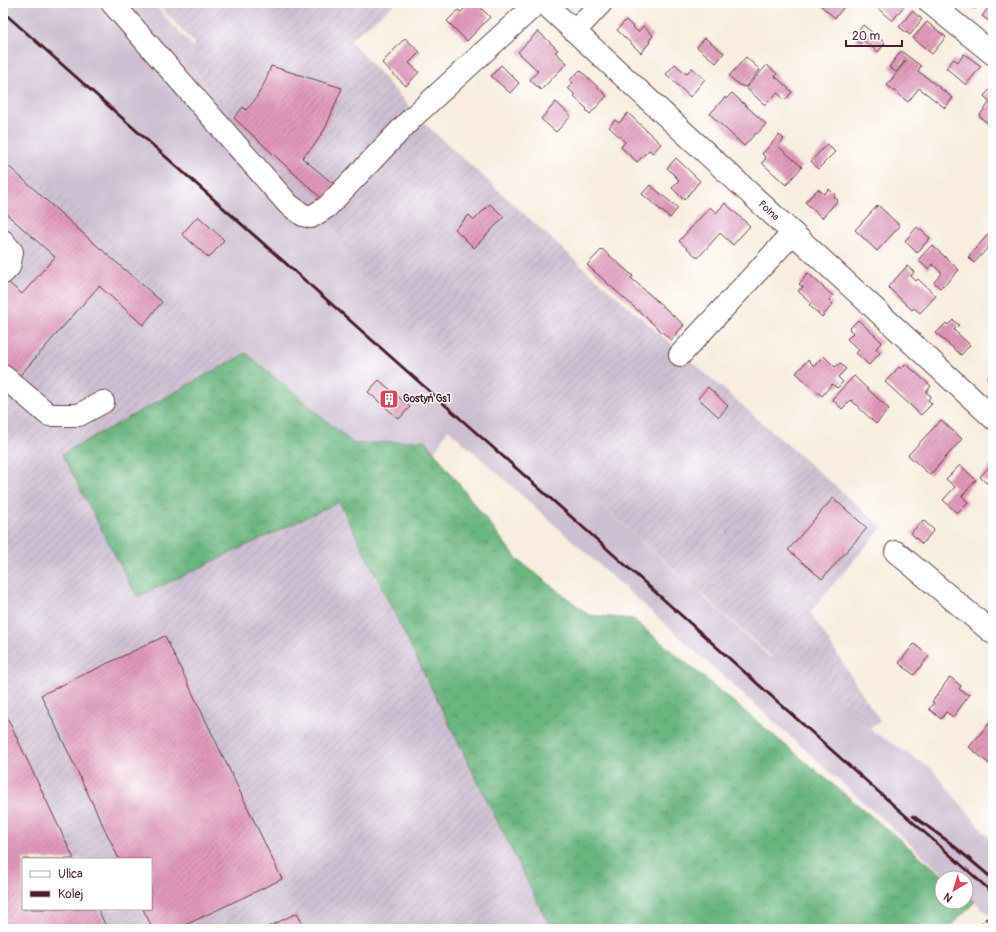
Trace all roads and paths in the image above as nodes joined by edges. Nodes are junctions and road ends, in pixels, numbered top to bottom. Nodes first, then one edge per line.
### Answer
1 (112, 3) edge
2 (537, 3) edge
3 (544, 3) edge
4 (601, 3) edge
5 (930, 3) edge
6 (574, 31) junction
7 (993, 54) edge
8 (793, 233) junction
9 (3, 241) edge
10 (3, 273) edge
11 (680, 355) dead end
12 (3, 376) edge
13 (103, 402) dead end
14 (993, 418) edge
15 (896, 552) dead end
16 (993, 632) edge
17 (993, 912) edge
18 (977, 929) edge

1 - 2 street
3 - 6 street, Polna
4 - 6 street
5 - 7 street
6 - 8 street, Polna
8 - 11 street
8 - 14 street, Polna
9 - 10 street
12 - 13 street
15 - 16 street
17 - 18 path

